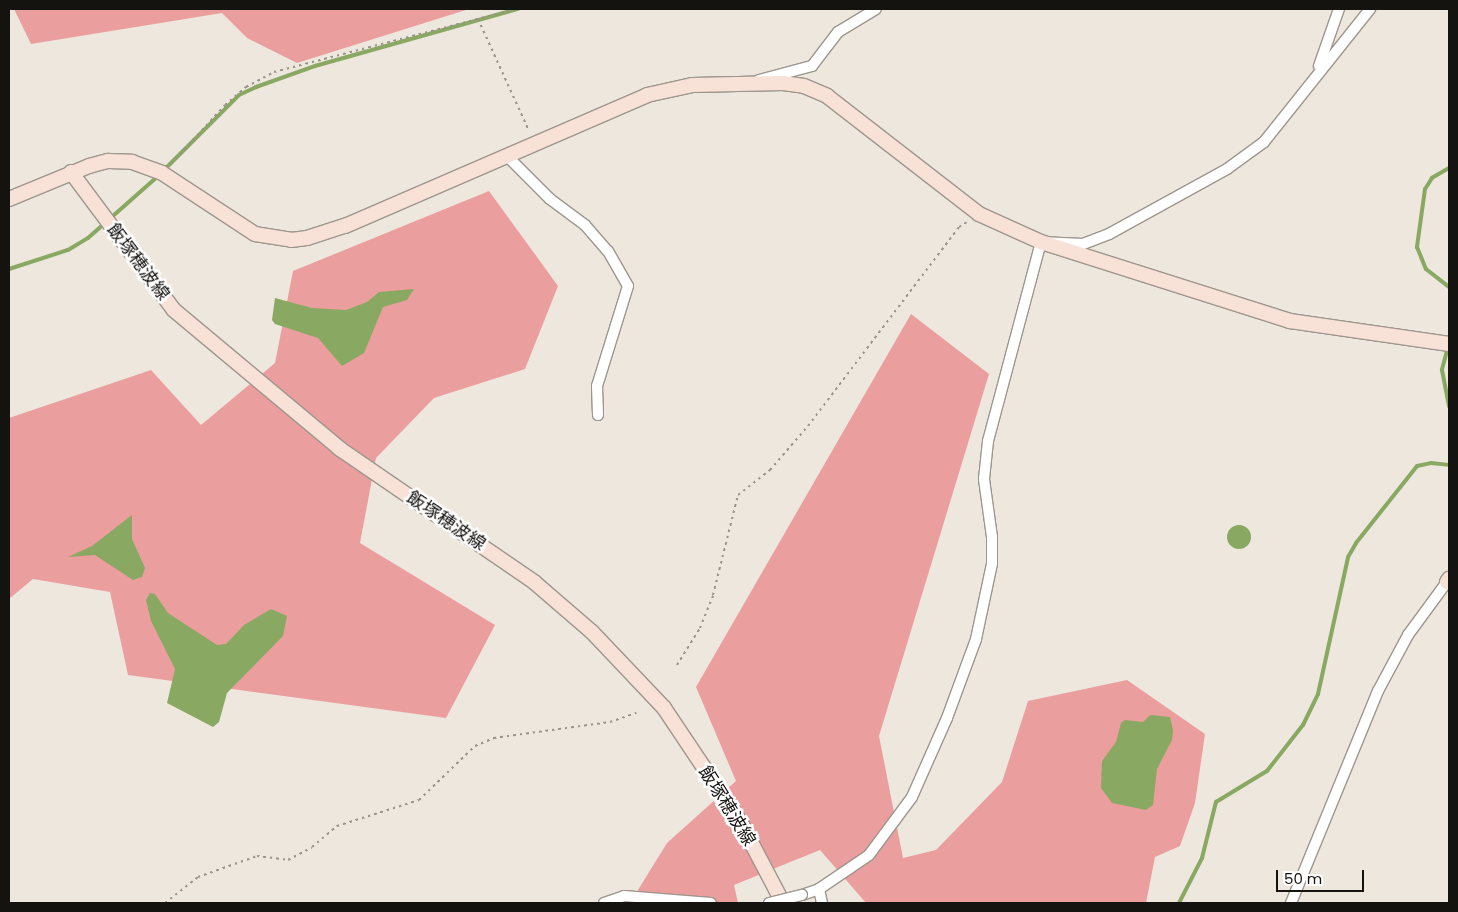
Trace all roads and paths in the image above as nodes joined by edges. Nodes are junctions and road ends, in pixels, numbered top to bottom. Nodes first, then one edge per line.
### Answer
1 (516, 9) edge
2 (876, 9) edge
3 (1339, 9) edge
4 (1370, 9) edge
5 (478, 19) junction
6 (1316, 72) junction
7 (743, 84) junction
8 (534, 143) junction
9 (506, 155) junction
10 (70, 172) junction
11 (162, 173) junction
12 (9, 200) edge
13 (979, 214) junction
14 (1041, 242) junction
15 (1449, 344) edge
16 (598, 415) dead end
17 (1448, 580) edge
18 (677, 665) dead end
19 (636, 713) dead end
20 (819, 889) junction
21 (165, 903) edge
22 (604, 903) edge
23 (711, 903) edge
24 (769, 903) edge
25 (783, 903) edge
26 (822, 903) edge
27 (1291, 903) edge

1 - 5 path
2 - 7 street
3 - 6 street
4 - 6 street
5 - 8 path
5 - 11 path
6 - 14 street
7 - 8 street
7 - 13 street
8 - 9 street
9 - 11 street
9 - 16 street
10 - 11 street
10 - 12 street
10 - 25 street, 飯塚穂波線
13 - 14 street
13 - 18 path
14 - 15 street
14 - 20 street
17 - 27 street
19 - 21 path
20 - 24 street, bridge
20 - 26 street
22 - 23 street

